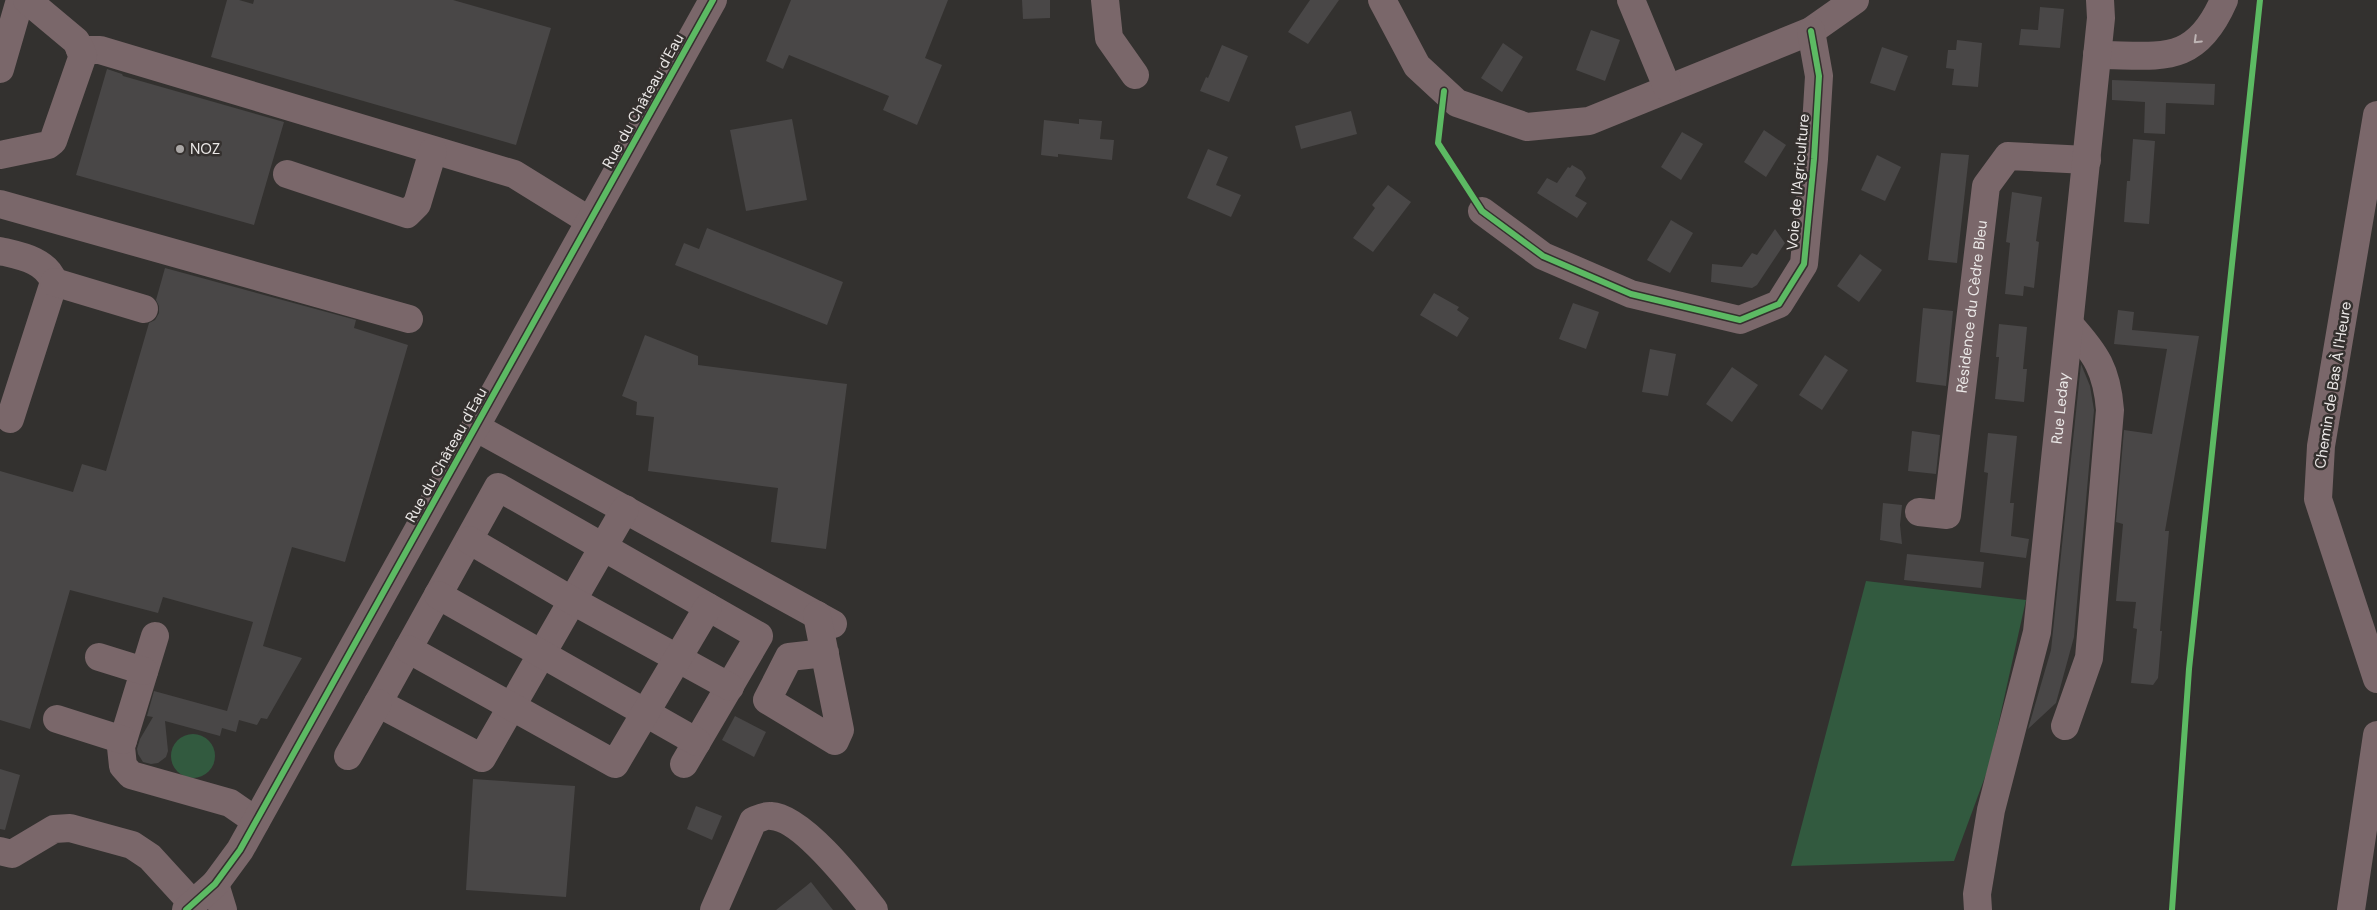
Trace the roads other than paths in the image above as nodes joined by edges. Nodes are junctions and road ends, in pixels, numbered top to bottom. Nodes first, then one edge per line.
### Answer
1 (20, 0) edge
2 (27, 0) edge
3 (713, 0) edge
4 (1105, 0) edge
5 (1382, 0) edge
6 (1631, 0) edge
7 (1855, 0) edge
8 (2224, 0) edge
9 (2100, 1) edge
10 (1811, 31) junction
11 (80, 50) junction
12 (2097, 55) junction
13 (0, 69) edge
14 (1135, 75) dead end
15 (1667, 88) junction
16 (2377, 115) edge
17 (433, 150) junction
18 (0, 155) edge
19 (2087, 160) junction
20 (287, 174) dead end
21 (0, 204) edge
22 (1482, 212) dead end
23 (590, 221) junction
24 (0, 250) edge
25 (54, 282) junction
26 (144, 309) dead end
27 (409, 319) dead end
28 (2070, 325) junction
29 (10, 419) dead end
30 (475, 427) junction
31 (625, 509) junction
32 (1919, 512) dead end
33 (469, 540) junction
34 (603, 548) junction
35 (438, 596) junction
36 (573, 601) junction
37 (708, 608) junction
38 (155, 636) dead end
39 (408, 649) junction
40 (825, 653) dead end
41 (543, 654) junction
42 (99, 657) dead end
43 (677, 659) junction
44 (144, 671) junction
45 (2377, 678) edge
46 (730, 687) junction
47 (378, 703) junction
48 (512, 706) junction
49 (645, 712) junction
50 (58, 718) dead end
51 (2065, 726) dead end
52 (2377, 735) edge
53 (123, 740) junction
54 (348, 756) dead end
55 (256, 821) junction
56 (0, 852) edge
57 (215, 884) junction
58 (189, 907) edge
59 (223, 910) edge
60 (714, 910) edge
61 (874, 910) edge
62 (1978, 910) edge
63 (2351, 910) edge

1 - 13 street
2 - 11 street
3 - 23 street, Rue du Château d'Eau
4 - 14 street
5 - 15 street
6 - 15 street
7 - 10 street
8 -> 12 street
9 - 12 street, Rue Leday
10 - 15 street
10 - 22 street, Voie de l'Agriculture
11 - 17 street
11 - 18 street
12 - 19 street, Rue Leday
16 - 45 street, Chemin de Bas À l'Heure
17 - 20 street
17 - 23 street
19 - 28 street, Rue Leday
19 - 32 street, Résidence du Cèdre Bleu
21 - 27 street
23 - 30 street, Rue du Château d'Eau
24 - 25 street
25 - 26 street
25 - 29 street
28 - 51 street
28 - 62 street, Rue Leday
30 - 31 street
30 - 55 street, Rue du Château d'Eau
31 - 34 street
31 - 40 street
33 - 34 street
33 - 35 street
33 - 36 street
34 - 36 street
34 - 37 street
35 - 39 street
35 - 41 street
36 - 41 street
36 - 43 street
37 - 43 street
37 - 46 street
38 - 44 street
39 - 47 street
39 - 48 street
41 - 48 street
41 - 49 street
42 - 44 street
43 - 46 street
43 - 49 street
44 - 53 street
46 - 49 street
47 - 48 street
47 - 54 street
48 - 49 street
50 - 53 street
52 - 63 street
53 - 55 street
55 - 57 street, Rue du Château d'Eau
56 - 58 street
57 - 58 street, Rue du Château d'Eau
57 - 59 street
60 - 61 street

